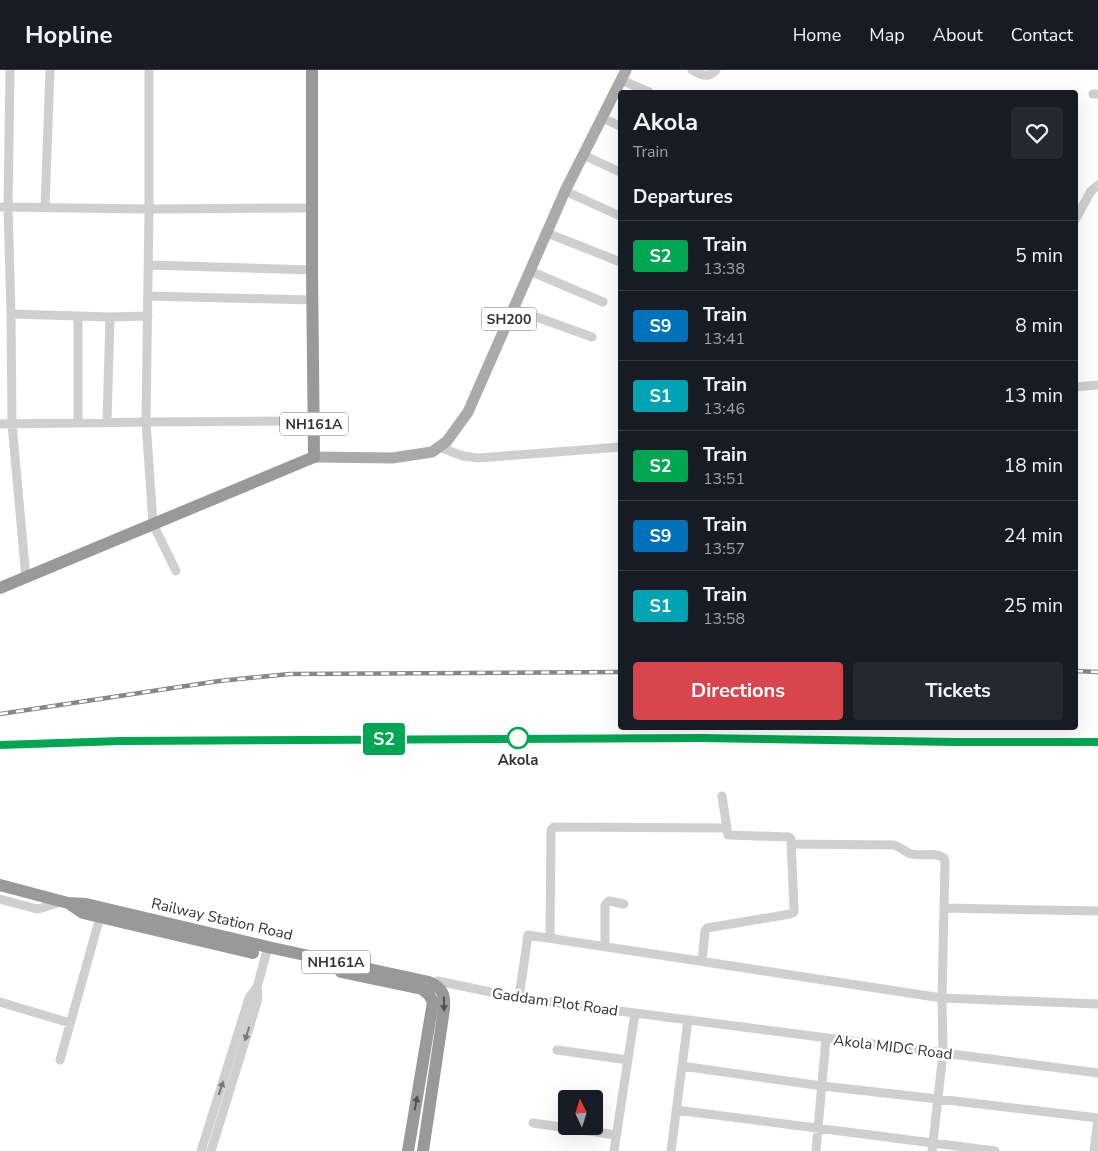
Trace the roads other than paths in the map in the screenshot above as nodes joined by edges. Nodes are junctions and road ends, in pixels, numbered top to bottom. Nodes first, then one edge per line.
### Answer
1 (10, 70) edge
2 (50, 70) edge
3 (149, 70) edge
4 (312, 70) edge
5 (692, 70) edge
6 (716, 70) edge
7 (623, 75) edge
8 (646, 90) edge
9 (602, 118) junction
10 (618, 125) edge
11 (583, 155) junction
12 (618, 171) edge
13 (1098, 184) edge
14 (565, 191) junction
15 (4, 207) edge
16 (45, 207) junction
17 (312, 208) junction
18 (149, 209) junction
19 (618, 215) edge
20 (1078, 215) edge
21 (547, 233) junction
22 (5, 245) edge
23 (618, 261) dead end
24 (148, 265) junction
25 (312, 270) junction
26 (530, 271) junction
27 (148, 296) junction
28 (312, 300) junction
29 (603, 302) dead end
30 (514, 309) junction
31 (11, 314) junction
32 (78, 316) junction
33 (148, 316) junction
34 (110, 317) junction
35 (592, 337) dead end
36 (1098, 385) edge
37 (1078, 387) edge
38 (314, 421) junction
39 (107, 422) junction
40 (146, 422) junction
41 (78, 423) junction
42 (0, 424) edge
43 (12, 424) junction
44 (439, 447) junction
45 (618, 447) edge
46 (314, 457) junction
47 (153, 524) junction
48 (176, 571) dead end
49 (23, 579) junction
50 (0, 588) edge
51 (722, 796) dead end
52 (726, 828) junction
53 (791, 844) junction
54 (0, 885) edge
55 (0, 899) edge
56 (66, 902) junction
57 (624, 904) dead end
58 (945, 908) junction
59 (1098, 911) edge
60 (100, 917) junction
61 (550, 938) junction
62 (605, 946) junction
63 (267, 951) junction
64 (702, 961) junction
65 (432, 990) junction
66 (519, 998) junction
67 (942, 998) junction
68 (0, 1002) edge
69 (1098, 1004) edge
70 (634, 1013) junction
71 (688, 1020) junction
72 (70, 1023) junction
73 (826, 1038) junction
74 (557, 1050) dead end
75 (943, 1053) junction
76 (60, 1060) dead end
77 (628, 1060) junction
78 (682, 1066) junction
79 (1098, 1072) edge
80 (822, 1086) junction
81 (938, 1098) junction
82 (676, 1110) junction
83 (218, 1111) junction
84 (1098, 1118) edge
85 (533, 1123) dead end
86 (818, 1128) junction
87 (616, 1135) junction
88 (933, 1147) edge
89 (201, 1151) edge
90 (211, 1151) edge
91 (408, 1151) edge
92 (423, 1151) edge
93 (614, 1151) edge
94 (671, 1151) edge
95 (816, 1151) edge
96 (995, 1151) edge
97 (1094, 1151) edge

1 - 15 street
2 - 16 street
3 - 18 street
4 - 17 highway, NH161A
5 - 6 street
7 - 8 street
7 - 9 main road, SH200
9 - 10 street
9 - 11 main road, SH200
11 - 12 street
11 - 14 main road, SH200
13 - 20 street
14 - 19 street
14 - 21 main road, SH200
15 - 16 street
15 - 22 street
16 - 18 street
17 - 18 street
17 - 25 highway, NH161A
18 - 24 street
21 - 23 street
21 - 26 main road, SH200
22 - 31 street
24 - 25 street
24 - 27 street
25 - 28 highway, NH161A
26 - 29 street
26 - 30 main road, SH200
27 - 28 street
27 - 33 street
28 - 38 highway, NH161A
30 - 35 street
30 - 44 main road, SH200
31 - 32 street
31 - 43 street
32 - 34 street
32 - 41 street
33 - 34 street
33 - 40 street
34 - 39 street
36 - 37 street
38 - 40 street
38 - 46 highway, NH161A
39 - 40 street
39 - 41 street
40 - 47 street
41 - 43 street
42 - 43 street
43 - 49 street
44 - 45 street
44 - 46 main road
46 - 47 highway, NH161A
47 - 48 street
47 - 49 highway, NH161A
49 - 50 highway, NH161A
51 - 52 street
52 - 53 street
52 - 61 street
53 - 58 street
53 - 64 street
54 - 56 highway, Railway Station Road / NH161A
55 - 56 street
56 - 60 highway, Railway Station Road / NH161A
56 - 63 highway, Railway Station Road / NH161A
57 - 62 street
58 - 59 street
58 - 67 street
60 - 63 highway, Railway Station Road / NH161A
60 - 72 street
61 - 62 street
61 - 66 street
62 - 64 street
63 - 65 highway, Railway Station Road / NH161A
63 - 83 street
64 - 67 street
65 - 66 street, Gaddam Plot Road
91 -> 65 highway
65 -> 92 highway
66 - 70 street, Gaddam Plot Road
67 - 69 street
67 - 75 street
68 - 72 street
70 - 71 street, Gaddam Plot Road
70 - 77 street
71 - 73 street, Akola MIDC Road
71 - 78 street
72 - 76 street
73 - 75 street, Akola MIDC Road
73 - 80 street
74 - 77 street
75 - 79 street, Akola MIDC Road
75 - 81 street
77 - 87 street
78 - 80 street
78 - 82 street
80 - 81 street
80 - 86 street
81 - 84 street
81 - 88 street
82 - 86 street
82 - 94 street
83 - 89 street
83 - 90 street
84 - 97 street
85 - 87 street
86 - 88 street
86 - 95 street
87 - 93 street
88 - 96 street

